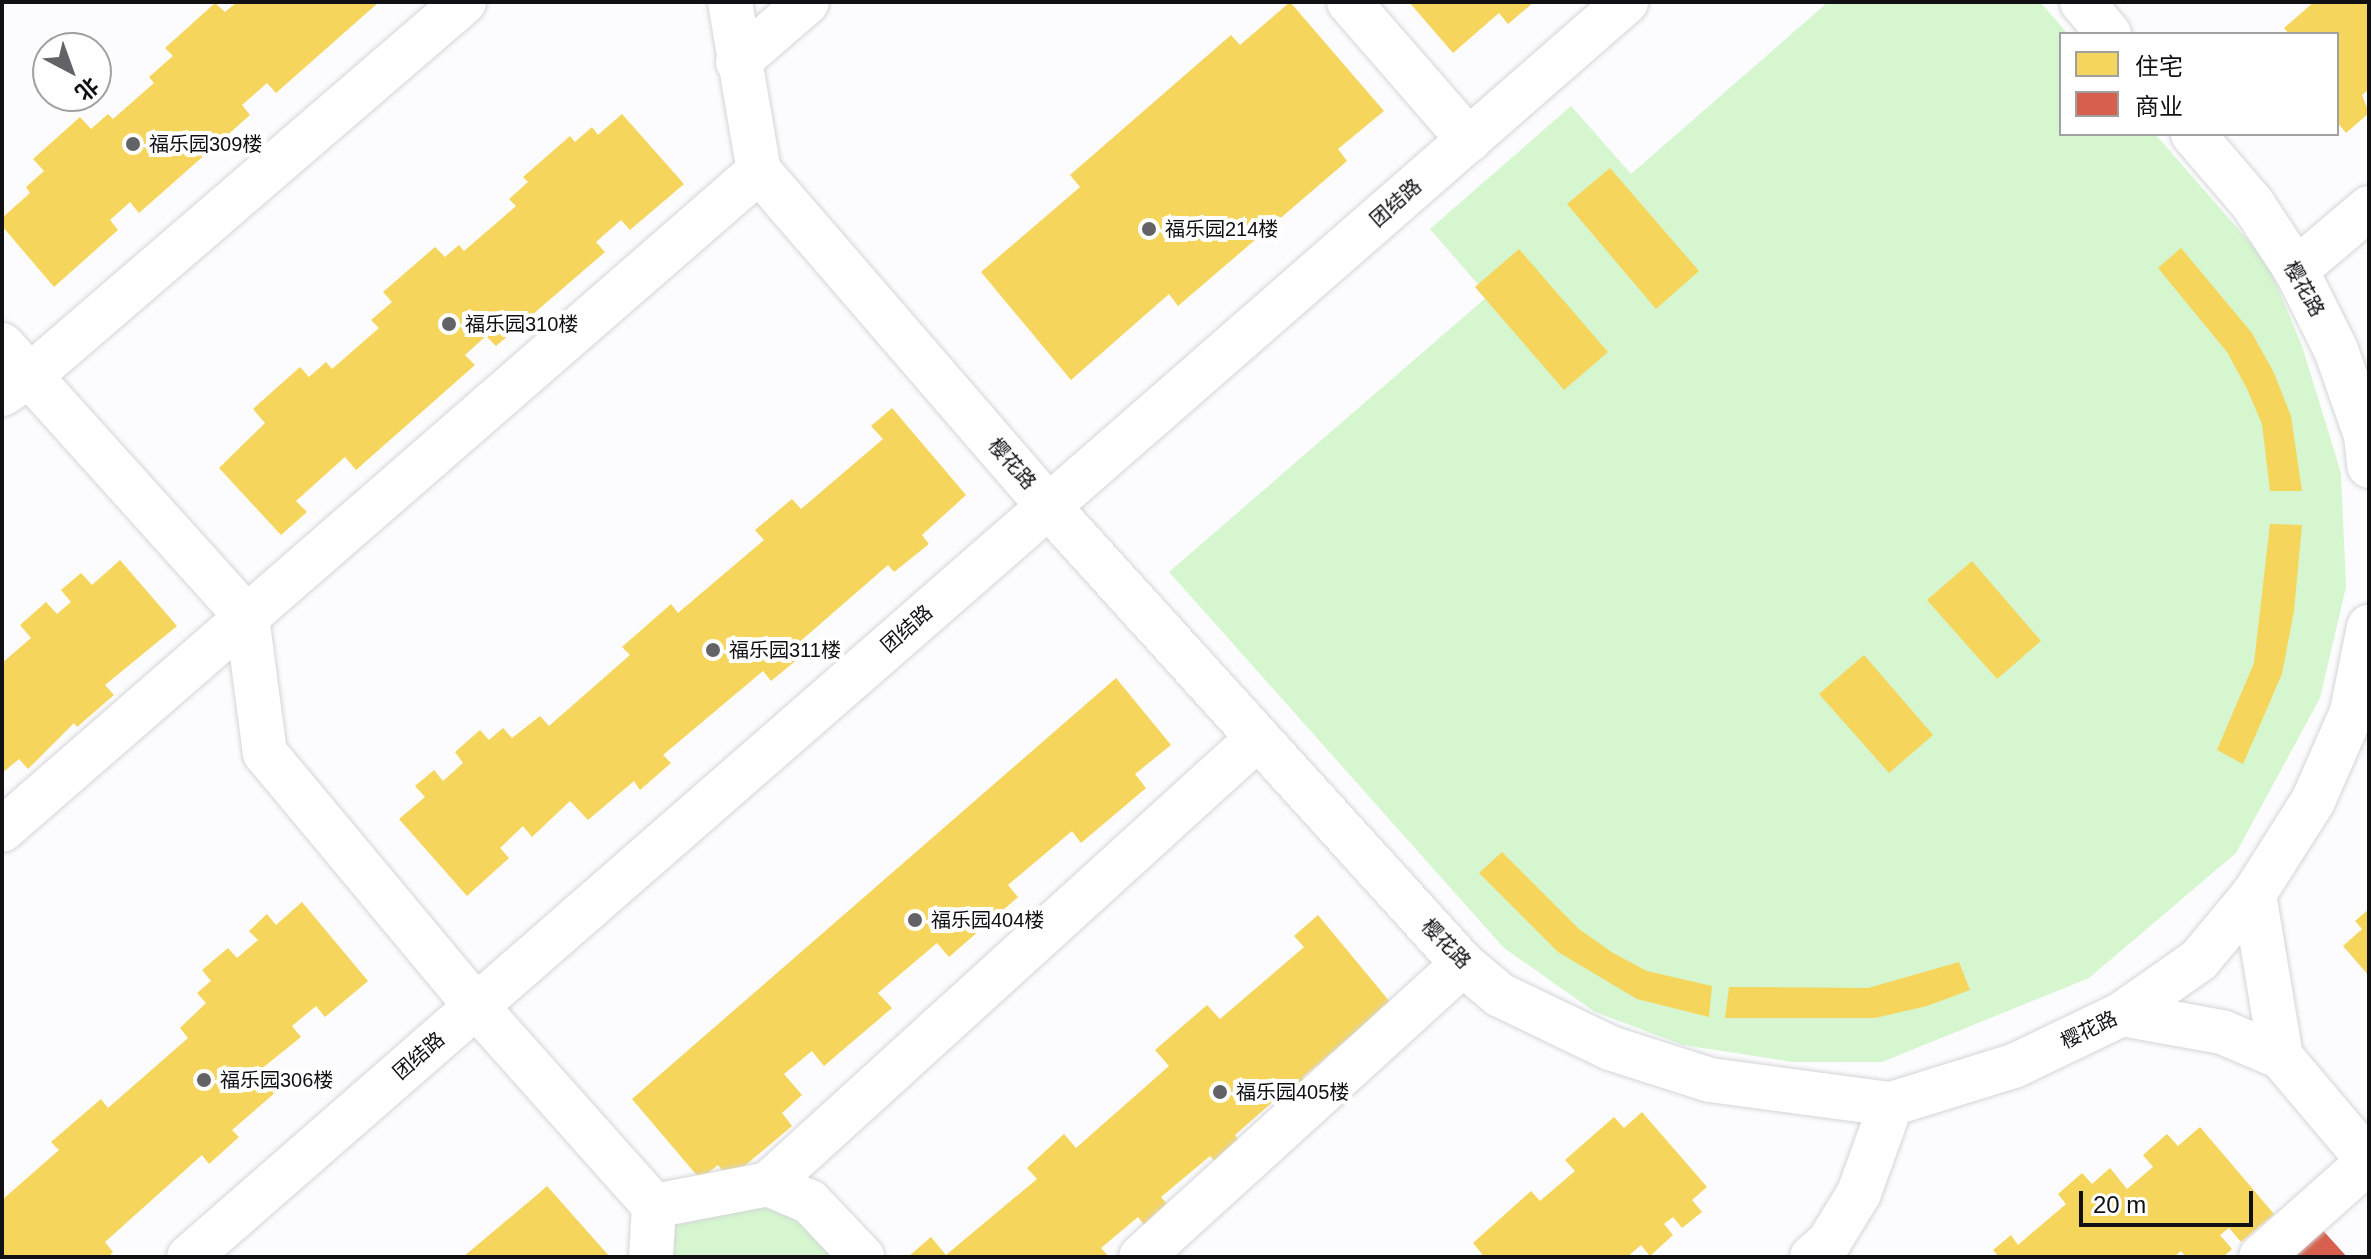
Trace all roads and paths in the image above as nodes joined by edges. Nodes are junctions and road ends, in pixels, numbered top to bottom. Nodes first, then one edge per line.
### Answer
1 (464, 2) edge
2 (730, 2) edge
3 (807, 2) edge
4 (1349, 2) edge
5 (1626, 2) edge
6 (738, 62) junction
7 (2195, 136) edge
8 (1469, 140) junction
9 (759, 171) junction
10 (2369, 208) edge
11 (2296, 270) junction
12 (11, 371) edge
13 (2369, 466) edge
14 (1048, 506) junction
15 (247, 617) junction
16 (2369, 627) edge
17 (2360, 708) edge
18 (1258, 738) junction
19 (2, 830) edge
20 (2254, 894) junction
21 (1463, 964) junction
22 (476, 1006) junction
23 (2122, 1014) junction
24 (2281, 1057) junction
25 (1891, 1104) junction
26 (2369, 1161) edge
27 (768, 1184) junction
28 (654, 1206) junction
29 (189, 1257) edge
30 (651, 1257) edge
31 (862, 1257) edge
32 (1141, 1257) edge
33 (1812, 1257) edge
34 (2261, 1257) edge

1 - 12 street
2 - 6 street, 樱花路
3 - 6 street
4 - 8 street
5 - 8 street, 团结路
6 - 9 street, 樱花路
7 - 11 street, 樱花路
8 - 14 street, 团结路
9 - 14 street, 樱花路
9 - 15 street
10 - 11 street
11 - 13 street, 樱花路
12 - 15 street
14 - 18 street, 樱花路
14 - 22 street, 团结路
15 - 19 street
15 - 22 street
16 - 17 street, 樱花路
17 - 20 street, 樱花路
18 - 21 street, 樱花路
18 - 27 street
20 - 23 street, 樱花路
20 - 24 street
21 - 25 street, 樱花路
21 - 32 street
22 - 28 street
22 - 29 street, 团结路
23 - 24 street
23 - 25 street, 樱花路
24 - 26 street
25 - 33 street
26 - 34 street
27 - 28 street
27 - 31 street
28 - 30 street

